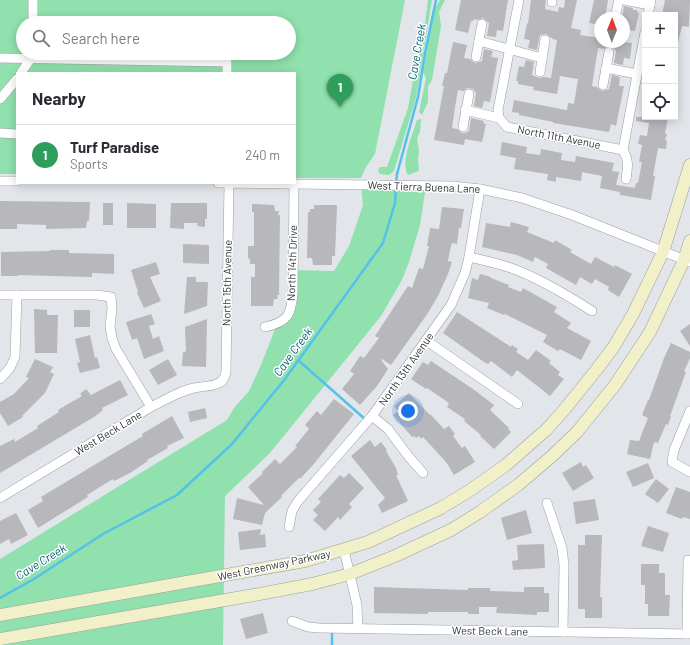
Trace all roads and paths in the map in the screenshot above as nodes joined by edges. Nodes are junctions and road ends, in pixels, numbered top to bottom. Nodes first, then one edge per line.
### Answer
1 (33, 0) edge
2 (519, 0) edge
3 (619, 0) edge
4 (624, 0) edge
5 (650, 3) edge
6 (616, 12) edge
7 (33, 16) edge
8 (482, 24) dead end
9 (545, 40) dead end
10 (479, 41) junction
11 (642, 48) edge
12 (510, 50) junction
13 (609, 52) dead end
14 (16, 57) edge
15 (476, 57) dead end
16 (0, 58) edge
17 (542, 58) junction
18 (29, 60) edge
19 (162, 60) edge
20 (606, 68) junction
21 (22, 72) edge
22 (227, 72) edge
23 (540, 72) dead end
24 (637, 74) junction
25 (16, 81) edge
26 (603, 85) dead end
27 (469, 94) dead end
28 (0, 99) edge
29 (465, 110) junction
30 (499, 118) junction
31 (462, 127) dead end
32 (0, 134) edge
33 (16, 134) edge
34 (623, 150) junction
35 (690, 165) edge
36 (626, 178) dead end
37 (0, 181) edge
38 (16, 181) edge
39 (229, 184) edge
40 (294, 184) joint
41 (480, 189) junction
42 (690, 241) edge
43 (663, 252) junction
44 (470, 257) junction
45 (687, 261) edge
46 (0, 295) edge
47 (17, 295) junction
48 (592, 311) dead end
49 (265, 327) dead end
50 (427, 341) junction
51 (0, 379) edge
52 (221, 382) joint
53 (518, 404) dead end
54 (150, 407) junction
55 (690, 411) edge
56 (372, 416) junction
57 (690, 472) edge
58 (423, 473) dead end
59 (0, 498) edge
60 (547, 503) dead end
61 (289, 527) dead end
62 (344, 550) junction
63 (688, 560) dead end
64 (350, 574) junction
65 (0, 615) edge
66 (292, 621) dead end
67 (358, 629) junction
68 (563, 632) junction
69 (689, 634) edge
70 (0, 639) edge

1 - 7 street
2 - 12 street
3 - 6 street
4 - 5 street
8 - 10 street
9 - 17 street
10 - 12 street
10 - 15 street
11 - 24 street
12 - 17 street
12 - 30 street
13 - 20 street
14 - 16 street
17 - 23 street
18 - 21 street
19 - 22 street
20 - 24 street
20 - 26 street
24 - 34 street
25 - 28 street
27 - 29 street
29 - 30 street, North 11th Avenue
29 - 31 street
30 - 34 street, North 11th Avenue
32 - 33 street
34 - 36 street
35 - 43 main road, West Greenway Parkway
37 - 38 street
39 - 52 street, North 15th Avenue
40 - 41 street, West Tierra Buena Lane
40 - 49 street, North 14th Drive
41 - 43 street, West Tierra Buena Lane
41 - 44 street, North 13th Avenue
42 - 45 main road
43 - 45 street, West Tierra Buena Lane
43 - 62 main road, West Greenway Parkway
44 - 48 street
44 - 50 street, North 13th Avenue
45 - 64 main road
46 - 47 street
47 - 51 street
47 - 54 street
50 - 53 street
50 - 56 street, North 13th Avenue
52 - 54 street, West Beck Lane
54 - 59 street, West Beck Lane
55 - 57 street
56 - 58 street
56 - 61 street, North 13th Avenue
60 - 68 street
62 - 64 street
62 - 65 main road, West Greenway Parkway
63 - 69 street
64 - 67 street
64 - 70 main road
66 - 67 street, West Beck Lane
67 - 68 street, West Beck Lane
68 - 69 street, West Beck Lane

